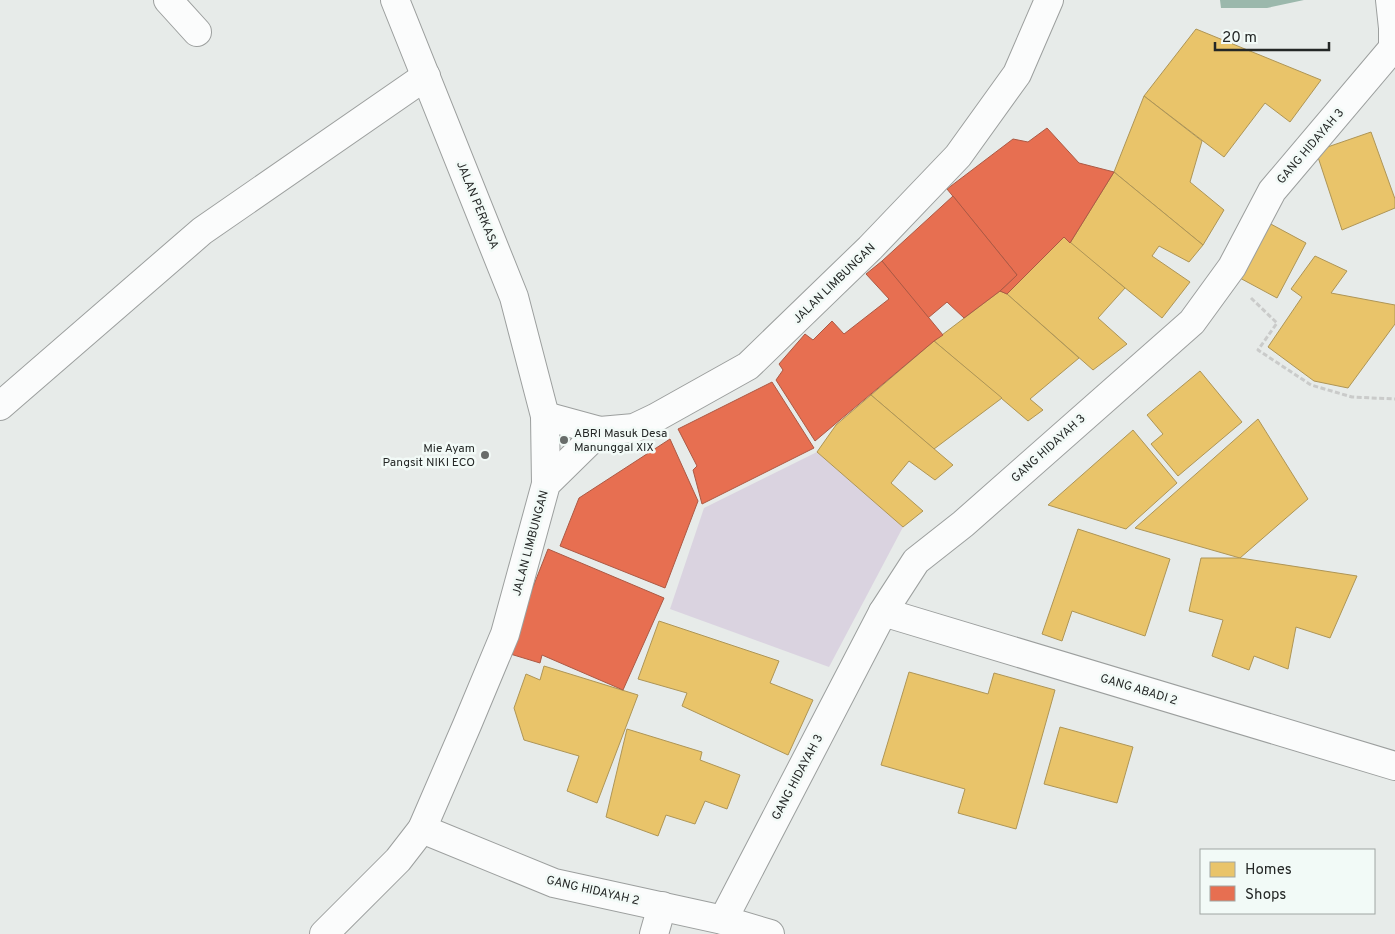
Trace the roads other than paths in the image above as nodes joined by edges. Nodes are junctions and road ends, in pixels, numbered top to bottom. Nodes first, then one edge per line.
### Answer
1 (168, 0) edge
2 (395, 0) edge
3 (1049, 0) edge
4 (1390, 0) edge
5 (197, 32) dead end
6 (426, 76) junction
7 (0, 406) edge
8 (545, 416) junction
9 (600, 431) junction
10 (546, 484) junction
11 (883, 612) junction
12 (1395, 766) edge
13 (422, 829) junction
14 (662, 906) junction
15 (723, 920) junction
16 (324, 934) edge
17 (654, 934) edge
18 (770, 934) edge

1 - 5 street
2 - 6 street, JALAN PERKASA
3 - 9 street, JALAN LIMBUNGAN
4 - 11 street, GANG HIDAYAH 3
6 - 7 street
6 - 8 street, JALAN PERKASA
8 - 9 street
8 - 10 street, JALAN PERKASA
9 - 10 street, JALAN LIMBUNGAN
10 - 13 street, JALAN LIMBUNGAN
11 - 12 street, GANG ABADI 2
11 - 15 street, GANG HIDAYAH 3
13 - 14 street, GANG HIDAYAH 2
13 - 16 street, JALAN LIMBUNGAN
14 - 15 street, GANG HIDAYAH 2
14 - 17 street
15 - 18 street, GANG HIDAYAH 2

